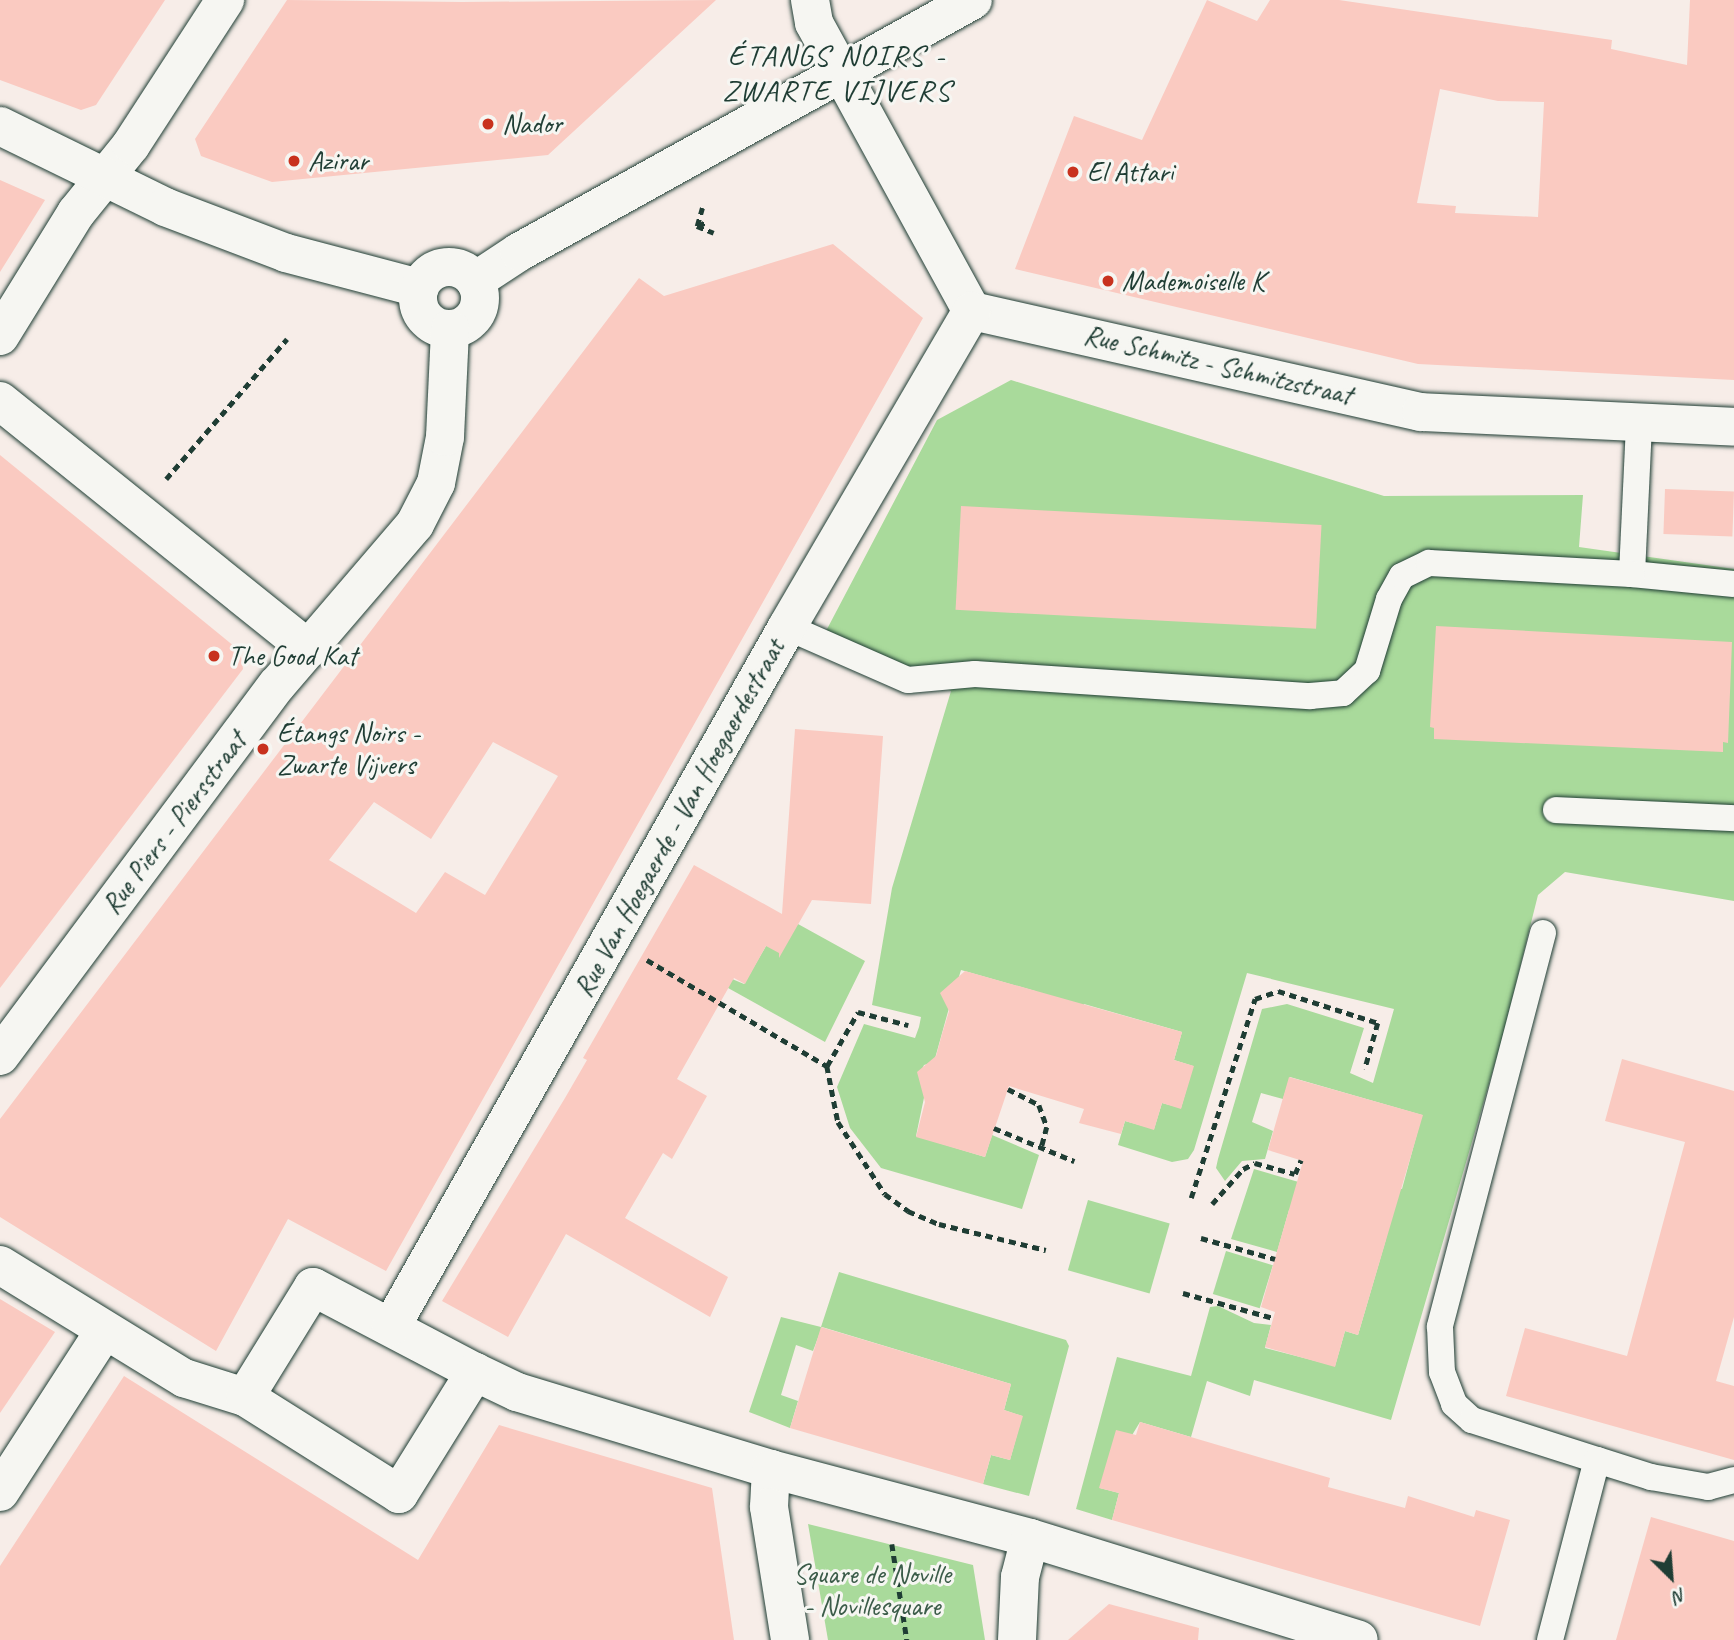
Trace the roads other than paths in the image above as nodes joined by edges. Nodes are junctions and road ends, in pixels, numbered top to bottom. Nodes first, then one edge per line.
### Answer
1 (225, 0) edge
2 (810, 0) edge
3 (973, 0) edge
4 (842, 73) junction
5 (0, 126) edge
6 (104, 177) junction
7 (475, 281) junction
8 (419, 288) junction
9 (972, 311) junction
10 (450, 329) junction
11 (0, 336) edge
12 (0, 401) edge
13 (1639, 425) junction
14 (1734, 427) edge
15 (1632, 574) junction
16 (1734, 583) edge
17 (787, 627) junction
18 (309, 649) junction
19 (1556, 810) dead end
20 (1734, 818) edge
21 (1543, 933) dead end
22 (0, 1056) edge
23 (0, 1265) edge
24 (391, 1327) junction
25 (104, 1331) junction
26 (475, 1372) junction
27 (245, 1397) junction
28 (1597, 1460) junction
29 (771, 1469) junction
30 (1734, 1480) edge
31 (0, 1492) edge
32 (1030, 1538) junction
33 (790, 1640) edge
34 (1017, 1640) edge
35 (1359, 1640) edge
36 (1550, 1640) edge

1 - 6 street
2 - 4 street
3 - 4 street
4 - 7 street
4 - 9 street
5 - 6 street
6 - 8 street
6 - 11 street
7 - 8 street
7 - 10 street
8 - 10 street
9 - 13 street, Rue Schmitz - Schmitzstraat
9 - 17 street, Rue Van Hoegaerde - Van Hoegaerdestraat
10 - 18 street, Rue Piers - Piersstraat
12 - 18 street
13 - 14 street, Rue Schmitz - Schmitzstraat
13 - 15 lane
15 - 16 lane
15 - 17 lane
17 - 24 street, Rue Van Hoegaerde - Van Hoegaerdestraat
18 - 22 street, Rue Piers - Piersstraat
19 - 20 lane
21 - 28 lane
23 - 25 street
24 - 26 street
24 - 27 street
25 - 27 street
25 - 31 street
26 - 27 street
26 - 29 street
28 - 30 lane
28 - 36 lane
29 - 32 street
29 - 33 street
32 - 34 street
32 - 35 street

